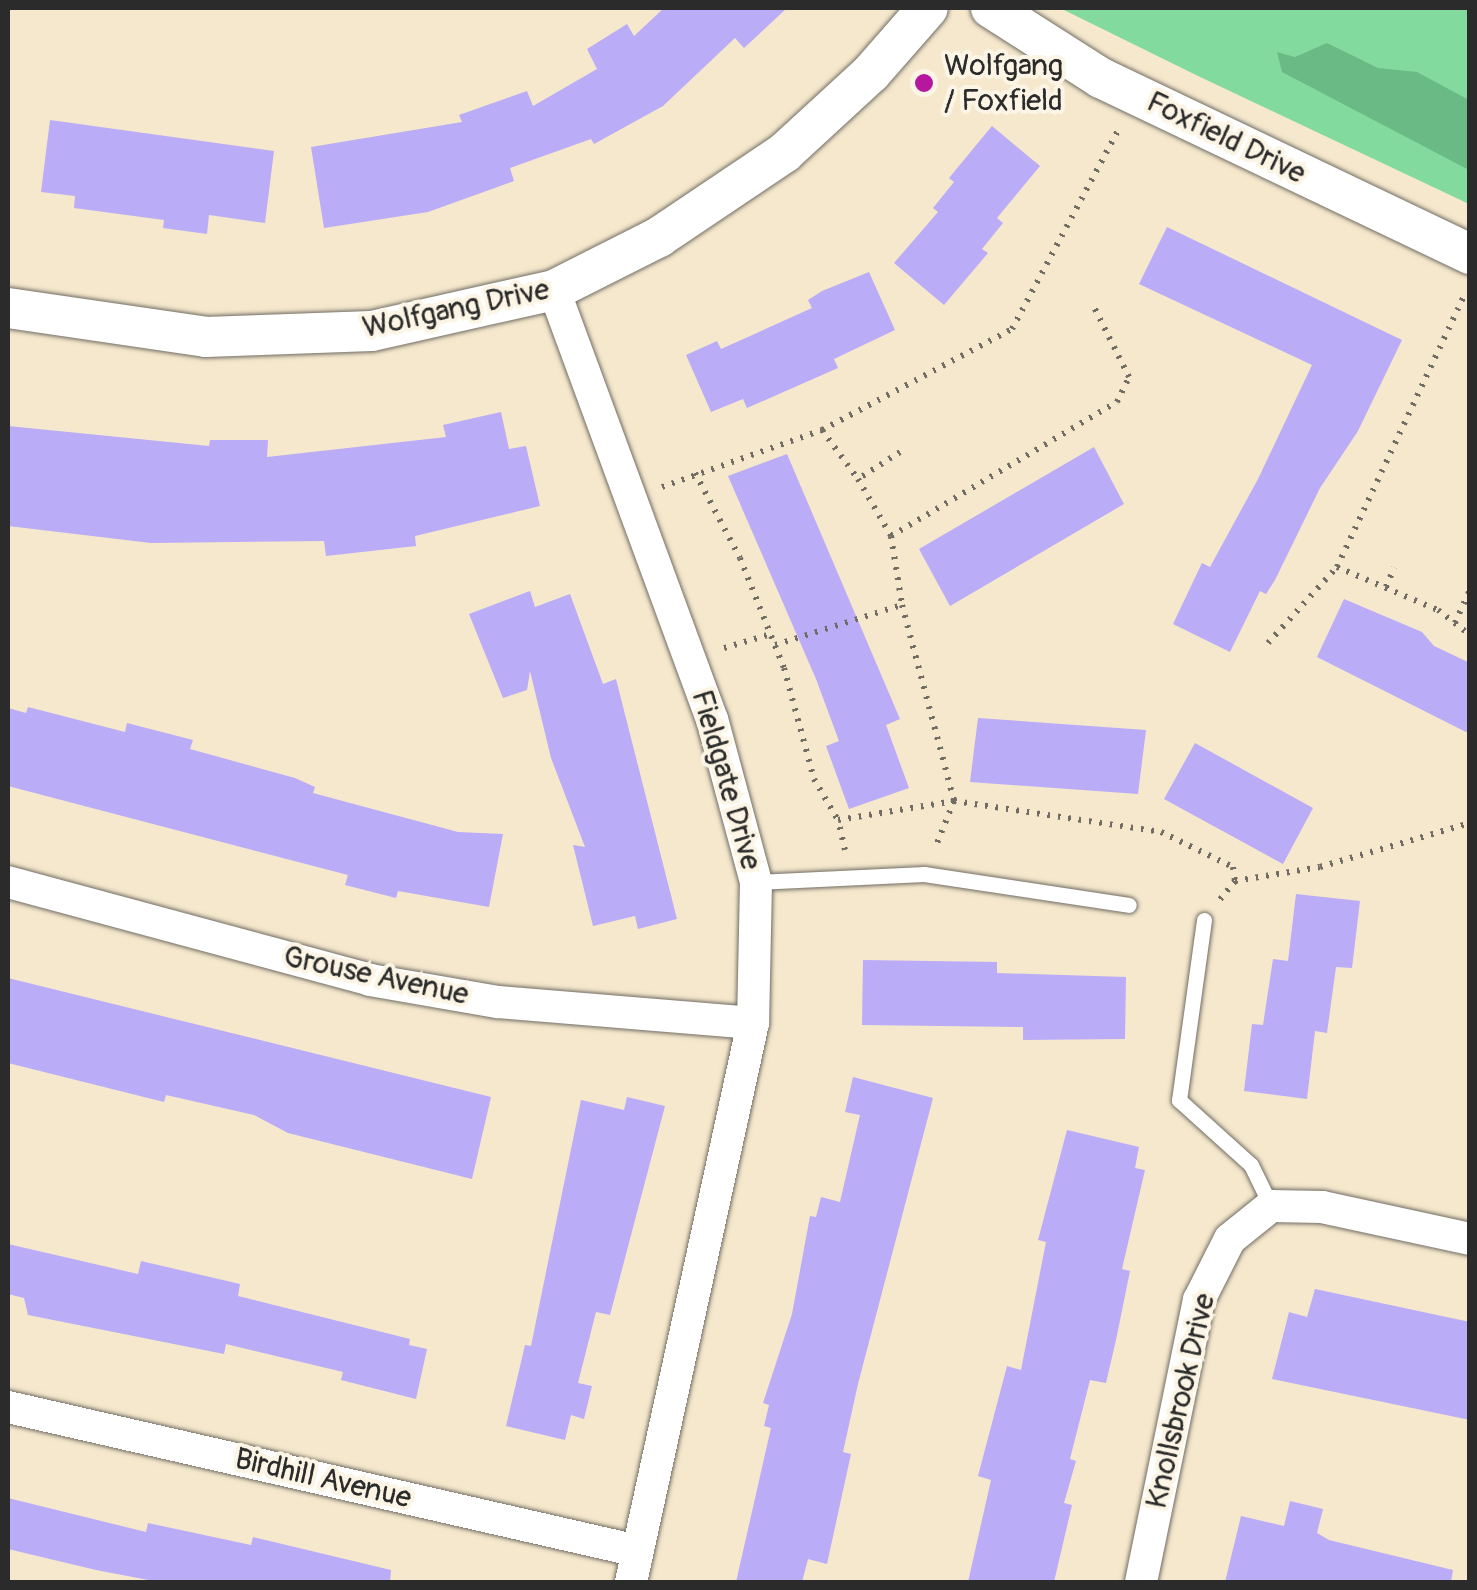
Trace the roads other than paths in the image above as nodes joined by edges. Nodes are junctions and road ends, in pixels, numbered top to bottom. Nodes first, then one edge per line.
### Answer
1 (928, 8) edge
2 (991, 8) edge
3 (1468, 272) edge
4 (554, 290) junction
5 (8, 308) edge
6 (8, 882) edge
7 (756, 882) junction
8 (1129, 905) dead end
9 (1204, 920) road end
10 (753, 1023) junction
11 (1271, 1206) junction
12 (1470, 1240) edge
13 (8, 1407) edge
14 (634, 1567) edge
15 (1141, 1582) edge

1 - 4 street, Wolfgang Drive
2 - 3 street, Foxfield Drive
4 - 5 street, Wolfgang Drive
4 - 7 street, Fieldgate Drive
6 - 10 street, Grouse Avenue
7 - 8 lane
7 - 10 street, Fieldgate Drive
9 - 11 lane
10 - 14 street, Fieldgate Drive
11 - 12 street
11 - 15 street, Knollsbrook Drive
13 - 14 street, Birdhill Avenue

